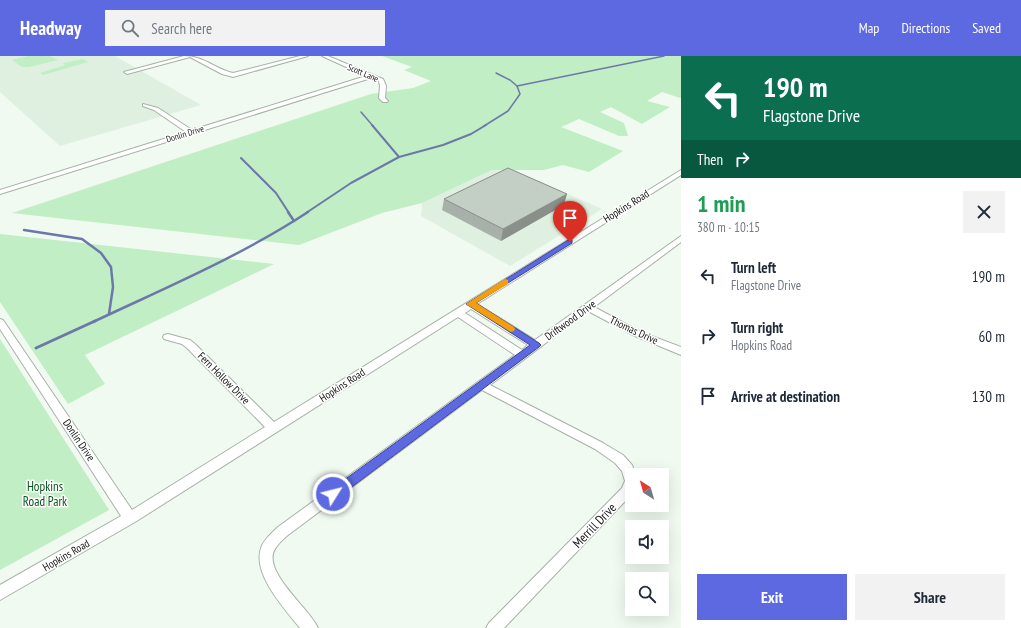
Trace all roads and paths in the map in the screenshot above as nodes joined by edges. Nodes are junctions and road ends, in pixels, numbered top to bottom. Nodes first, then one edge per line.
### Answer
1 (190, 56) edge
2 (277, 56) edge
3 (306, 56) edge
4 (324, 56) edge
5 (288, 61) junction
6 (127, 72) dead end
7 (371, 76) junction
8 (385, 101) dead end
9 (145, 105) dead end
10 (191, 132) junction
11 (681, 172) edge
12 (0, 192) edge
13 (681, 238) edge
14 (470, 304) junction
15 (588, 307) junction
16 (457, 312) junction
17 (0, 322) edge
18 (168, 337) dead end
19 (536, 345) junction
20 (681, 351) edge
21 (523, 355) junction
22 (481, 385) junction
23 (274, 429) junction
24 (130, 518) junction
25 (0, 593) edge
26 (310, 628) edge
27 (494, 628) edge

1 - 5 street
1 - 6 street
2 - 5 street
3 - 5 street
4 - 7 street, Scott Lane
7 - 8 street, Scott Lane
7 - 10 street, Donlin Drive
9 - 10 street
10 - 12 street, Donlin Drive
11 - 14 street, Hopkins Road
13 - 15 street, Driftwood Drive
14 - 16 street, Hopkins Road
14 - 19 street
15 - 19 street, Driftwood Drive
15 - 20 street, Thomas Drive
16 - 21 street
16 - 23 street, Hopkins Road
17 - 24 street, Donlin Drive
18 - 23 street, Fern Hollow Drive
19 - 21 street, Driftwood Drive
21 - 22 street, Driftwood Drive
22 - 26 street, Driftwood Drive
22 - 27 street, Merrill Drive
23 - 24 street, Hopkins Road
24 - 25 street, Hopkins Road

